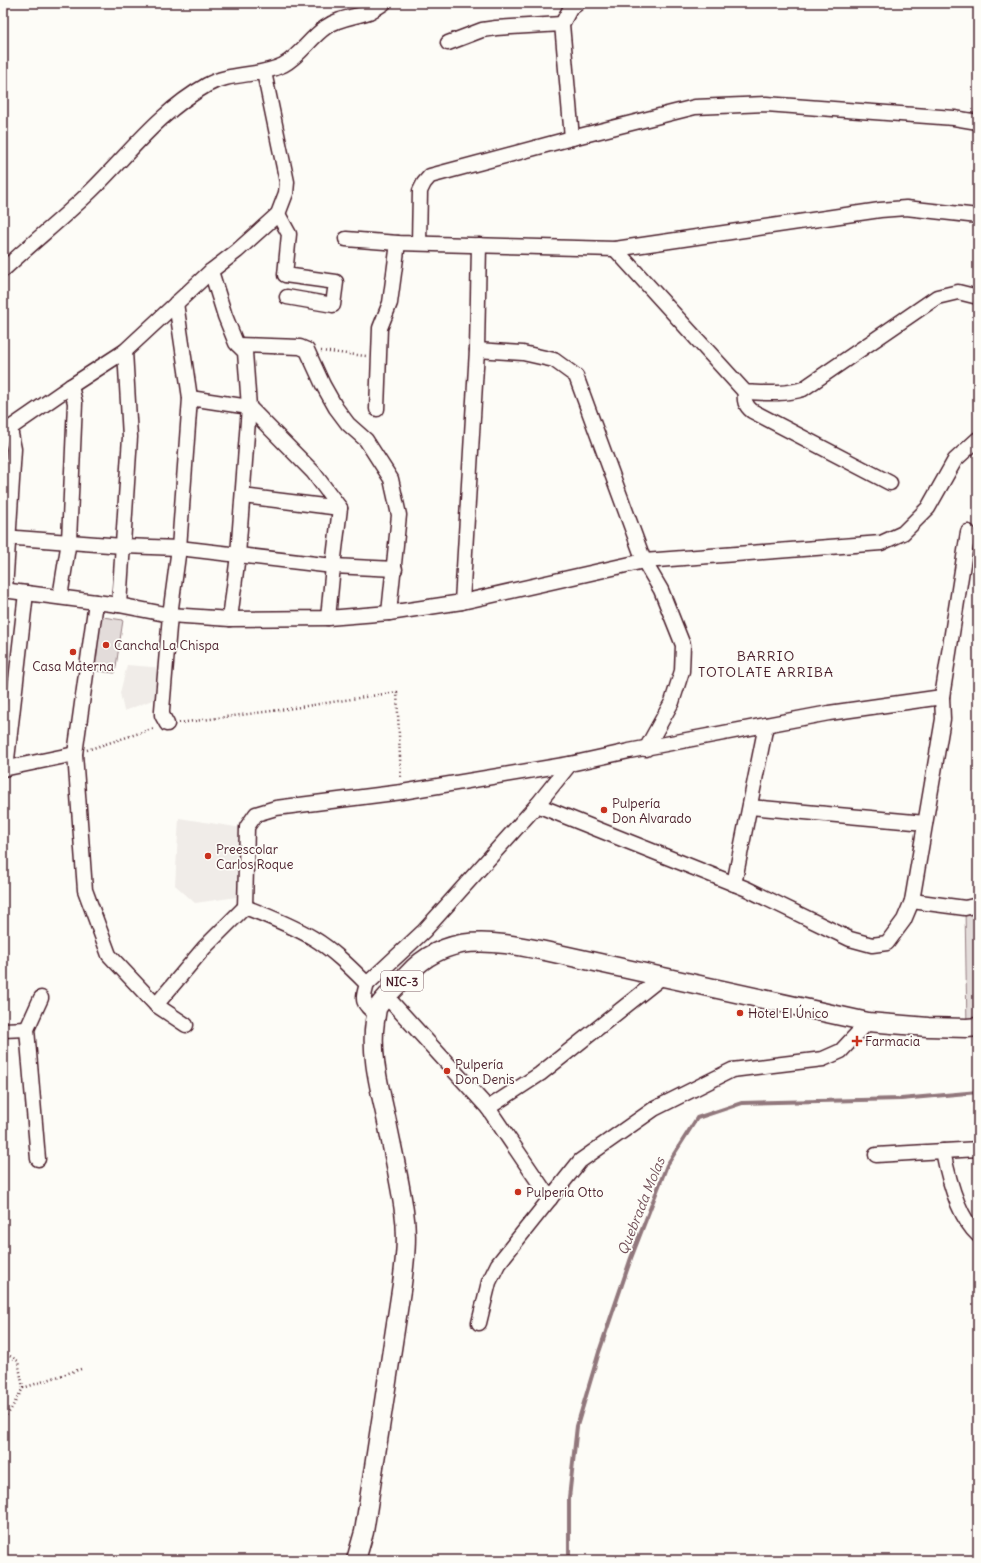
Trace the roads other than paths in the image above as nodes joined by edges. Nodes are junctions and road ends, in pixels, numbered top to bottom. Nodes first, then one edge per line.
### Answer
1 (384, 3) edge
2 (578, 3) edge
3 (562, 24) junction
4 (448, 43) dead end
5 (264, 72) junction
6 (978, 122) edge
7 (572, 138) junction
8 (278, 214) junction
9 (978, 216) edge
10 (346, 239) dead end
11 (398, 242) junction
12 (419, 243) junction
13 (479, 245) junction
14 (615, 249) junction
15 (3, 270) edge
16 (211, 271) junction
17 (978, 297) edge
18 (287, 298) dead end
19 (176, 303) junction
20 (238, 345) junction
21 (477, 350) junction
22 (125, 351) junction
23 (71, 386) junction
24 (745, 392) junction
25 (190, 398) junction
26 (249, 407) junction
27 (377, 409) dead end
28 (7, 431) edge
29 (978, 438) edge
30 (890, 483) dead end
31 (243, 496) junction
32 (340, 508) junction
33 (968, 532) dead end
34 (6, 537) edge
35 (69, 541) junction
36 (123, 546) junction
37 (179, 548) junction
38 (238, 555) junction
39 (644, 561) junction
40 (333, 566) junction
41 (395, 569) junction
42 (4, 590) edge
43 (26, 593) junction
44 (60, 597) junction
45 (96, 602) junction
46 (462, 602) junction
47 (119, 605) junction
48 (389, 613) junction
49 (170, 615) junction
50 (328, 618) junction
51 (230, 619) junction
52 (942, 697) junction
53 (167, 724) road end
54 (766, 725) junction
55 (646, 749) junction
56 (75, 754) junction
57 (570, 764) junction
58 (4, 769) edge
59 (537, 805) junction
60 (750, 807) junction
61 (925, 823) junction
62 (734, 884) junction
63 (912, 901) junction
64 (978, 905) edge
65 (245, 907) junction
66 (662, 977) junction
67 (367, 984) junction
68 (387, 997) junction
69 (41, 998) dead end
70 (156, 1005) junction
71 (376, 1014) junction
72 (868, 1022) junction
73 (186, 1025) dead end
74 (978, 1027) edge
75 (28, 1029) junction
76 (3, 1030) edge
77 (488, 1108) junction
78 (978, 1149) edge
79 (943, 1151) junction
80 (876, 1155) dead end
81 (38, 1159) dead end
82 (550, 1199) junction
83 (978, 1235) edge
84 (479, 1323) dead end
85 (356, 1560) edge

1 - 5 street
2 - 3 street
3 - 4 street
3 - 7 street
5 - 8 street
5 - 15 street
6 - 7 street
7 - 12 street
8 - 16 street
8 - 18 street
9 - 14 street
10 - 11 street
11 - 12 street
11 - 27 street
12 - 13 street
13 - 14 street
13 - 21 street
14 - 24 street
16 - 19 street
16 - 20 street
17 - 24 street
19 - 22 street
19 - 25 street
20 - 26 street
20 - 41 street
21 - 39 street
21 - 46 street
22 - 23 street
22 - 36 street
23 - 28 street
23 - 35 street
24 - 30 street
25 - 26 street
25 - 37 street
26 - 31 street
26 - 32 street
28 - 34 street
29 - 39 street
31 - 32 street
31 - 38 street
32 - 40 street
33 - 52 street
34 - 35 street
34 - 42 street
35 - 36 street
35 - 44 street
36 - 37 street
36 - 47 street
37 - 38 street
37 - 49 street
38 - 40 street
38 - 51 street
39 - 46 street
39 - 55 street
40 - 41 street
40 - 50 street
41 - 48 street
42 - 43 street
43 - 44 street
43 - 58 street
44 - 45 street
45 - 47 street
45 - 56 street
46 - 48 street
47 - 49 street
48 - 50 street
49 - 51 street
49 - 53 street
50 - 51 street
52 - 54 street
52 - 61 street
54 - 55 street
54 - 60 street
55 - 57 street
56 - 58 street
56 - 70 street
57 - 59 street
57 - 65 street
59 - 62 street
59 - 67 street
60 - 61 street
60 - 62 street
61 - 63 street
62 - 63 street
63 - 64 street
65 - 67 street
65 - 70 street
66 - 68 main road, NIC-3
66 - 72 main road, NIC-3
66 - 77 street
67 - 71 street
68 - 71 main road, NIC-3
68 - 77 street
69 - 75 street
70 - 73 street
71 - 85 main road, NIC-3
72 - 74 main road, NIC-3
72 - 82 street
75 - 76 street
75 - 81 street
77 - 82 street
78 - 79 street
79 - 80 street
79 - 83 street
82 - 84 street

